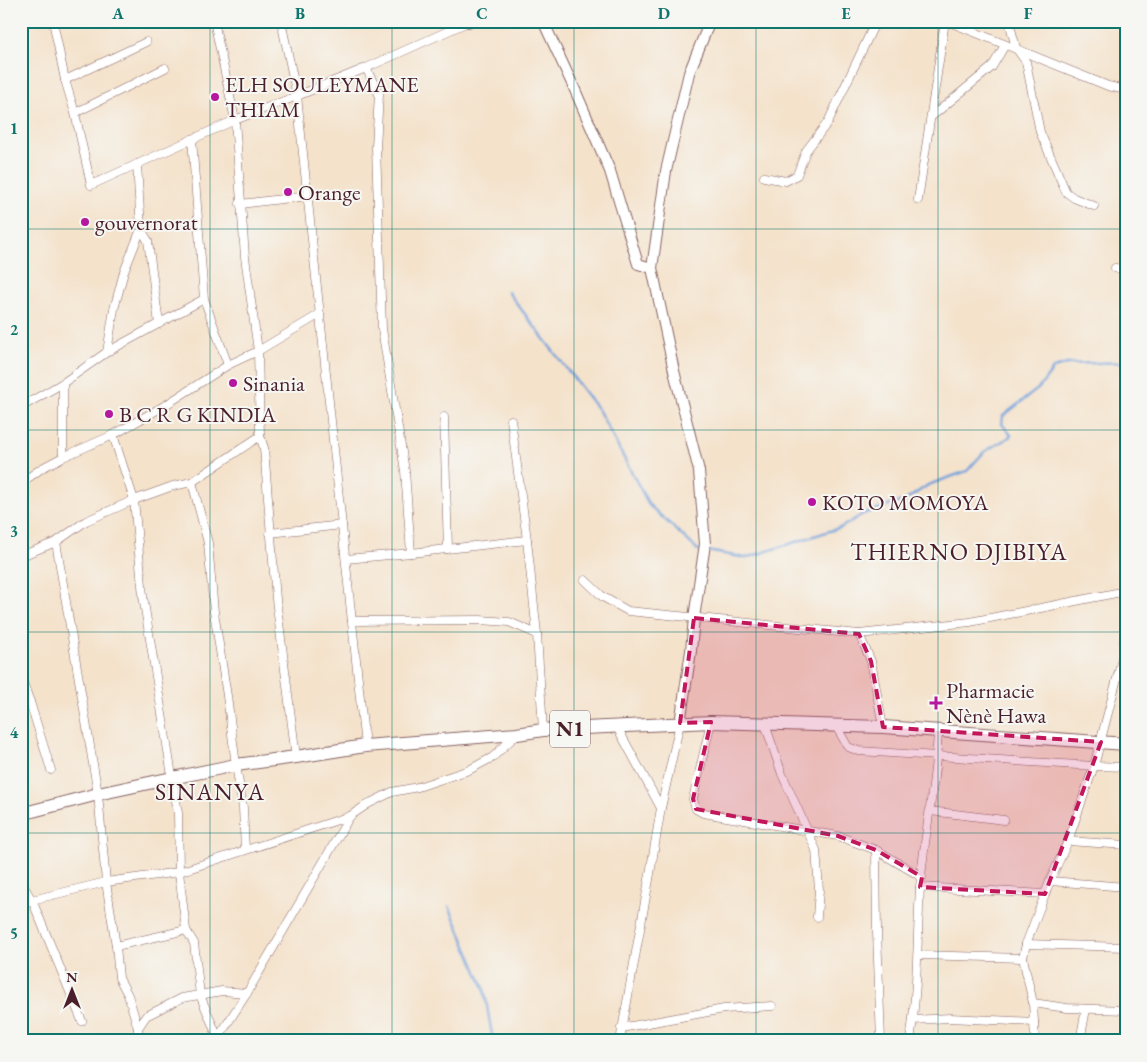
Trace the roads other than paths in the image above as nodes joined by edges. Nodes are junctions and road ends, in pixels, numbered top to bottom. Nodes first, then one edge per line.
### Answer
1 (62, 21) edge
2 (214, 21) edge
3 (281, 21) edge
4 (543, 21) edge
5 (710, 21) edge
6 (876, 21) edge
7 (946, 21) edge
8 (1009, 21) edge
9 (468, 22) edge
10 (53, 24) edge
11 (146, 42) dead end
12 (1005, 45) junction
13 (1016, 48) junction
14 (165, 68) dead end
15 (366, 68) junction
16 (64, 80) junction
17 (1126, 90) edge
18 (297, 96) junction
19 (75, 112) junction
20 (931, 117) junction
21 (235, 120) junction
22 (192, 139) junction
23 (138, 164) junction
24 (764, 177) dead end
25 (308, 196) junction
26 (918, 200) dead end
27 (240, 204) junction
28 (1094, 206) dead end
29 (141, 229) junction
30 (652, 268) junction
31 (1115, 268) dead end
32 (1126, 269) edge
33 (204, 299) junction
34 (320, 314) junction
35 (159, 324) junction
36 (258, 351) junction
37 (107, 352) junction
38 (228, 365) junction
39 (63, 383) junction
40 (21, 407) edge
41 (444, 417) dead end
42 (511, 420) dead end
43 (113, 435) junction
44 (260, 436) junction
45 (63, 457) junction
46 (192, 482) junction
47 (21, 483) edge
48 (134, 500) junction
49 (342, 525) junction
50 (270, 533) junction
51 (527, 540) junction
52 (56, 542) junction
53 (448, 548) junction
54 (411, 553) junction
55 (21, 556) edge
56 (346, 559) junction
57 (586, 580) dead end
58 (1126, 591) edge
59 (694, 618) junction
60 (1126, 621) edge
61 (352, 622) junction
62 (537, 634) junction
63 (860, 634) junction
64 (1122, 670) edge
65 (21, 677) edge
66 (30, 702) junction
67 (21, 708) edge
68 (680, 722) junction
69 (711, 722) junction
70 (765, 724) junction
71 (617, 726) junction
72 (836, 726) junction
73 (883, 727) junction
74 (543, 730) junction
75 (938, 731) junction
76 (517, 734) junction
77 (1101, 742) junction
78 (1126, 744) edge
79 (365, 746) junction
80 (937, 755) junction
81 (296, 757) junction
82 (236, 765) junction
83 (1094, 766) junction
84 (1126, 767) edge
85 (51, 770) dead end
86 (172, 778) junction
87 (98, 794) junction
88 (661, 808) junction
89 (930, 811) junction
90 (21, 814) edge
91 (350, 816) junction
92 (1004, 820) dead end
93 (806, 830) junction
94 (1068, 841) junction
95 (1126, 845) edge
96 (245, 850) junction
97 (876, 850) junction
98 (179, 872) junction
99 (922, 877) junction
100 (1050, 881) junction
101 (21, 882) edge
102 (106, 882) junction
103 (920, 887) junction
104 (1126, 887) edge
105 (1045, 894) junction
106 (32, 900) junction
107 (21, 904) edge
108 (817, 917) dead end
109 (186, 930) junction
110 (1026, 944) junction
111 (116, 946) junction
112 (1126, 947) edge
113 (918, 955) junction
114 (1023, 958) junction
115 (247, 993) junction
116 (200, 995) junction
117 (1033, 1003) junction
118 (772, 1006) dead end
119 (1086, 1009) junction
120 (1126, 1010) edge
121 (913, 1020) junction
122 (82, 1021) dead end
123 (1034, 1022) junction
124 (138, 1028) junction
125 (621, 1028) junction
126 (218, 1039) edge
127 (138, 1041) edge
128 (620, 1041) edge
129 (881, 1041) edge
130 (910, 1041) edge
131 (1035, 1041) edge
132 (1080, 1041) edge

1 - 10 street
2 - 21 street
3 - 18 street
4 - 30 street
5 - 30 street
6 - 24 street
7 - 12 street
7 - 20 street
8 - 13 street
9 - 15 street
10 - 16 street
11 - 16 street
12 - 13 street
12 - 20 street
13 - 17 street
13 - 28 street
14 - 19 street
15 - 18 street
15 - 54 street
16 - 19 street
18 - 21 street
18 - 25 street
19 - 23 street
20 - 26 street
21 - 22 street
21 - 27 street
22 - 23 street
22 - 33 street
23 - 29 street
25 - 27 street
25 - 34 street
27 - 36 street
29 - 35 street
29 - 37 street
30 - 59 street
31 - 32 street
33 - 35 street
33 - 38 street
34 - 36 street
34 - 49 street
35 - 37 street
36 - 38 street
36 - 44 street
37 - 39 street
38 - 43 street
39 - 40 street
39 - 45 street
41 - 53 street
42 - 51 street
43 - 45 street
43 - 48 street
44 - 46 street
44 - 50 street
45 - 47 street
46 - 48 street
46 - 82 street
48 - 52 street
48 - 86 street
49 - 50 street
49 - 56 street
50 - 81 street
51 - 53 street
51 - 62 street
52 - 55 street
52 - 87 street
53 - 54 street
54 - 56 street
56 - 61 street
57 - 59 street
58 - 63 street
59 - 63 street
59 - 68 street
60 - 64 street
61 - 62 street
61 - 79 street
62 - 74 street
63 - 73 street
64 - 77 street
65 - 66 street
66 - 67 street
66 - 85 street
68 - 69 highway, N1
68 - 71 highway, N1
68 - 88 street
69 - 70 highway, N1
69 - 93 street
70 - 72 highway, N1
70 - 93 street
71 - 74 highway, N1
71 - 88 street
72 - 73 highway, N1
72 - 80 street
73 - 75 highway, N1
74 - 76 highway, N1
75 - 77 highway, N1
75 - 80 street
76 - 79 highway, N1
76 - 91 street
77 - 78 highway, N1
77 - 83 street
79 - 81 highway, N1
80 - 83 street
80 - 89 street
81 - 82 highway, N1
82 - 86 highway, N1
82 - 96 street
83 - 84 street
83 - 94 street
86 - 87 highway, N1
86 - 98 street
87 - 90 highway, N1
87 - 102 street
88 - 125 street
89 - 92 street
89 - 99 street
91 - 96 street
91 - 115 street
93 - 97 street
93 - 108 street
94 - 95 street
94 - 100 street
96 - 98 street
97 - 99 street
97 - 129 street
98 - 102 street
98 - 109 street
99 - 103 street
100 - 104 street
100 - 105 street
101 - 106 street
102 - 106 street
102 - 111 street
103 - 105 street
103 - 113 street
105 - 110 street
106 - 107 street
106 - 122 street
109 - 111 street
109 - 116 street
110 - 112 street
110 - 114 street
111 - 124 street
113 - 114 street
113 - 121 street
114 - 117 street
115 - 116 street
115 - 126 street
116 - 124 street
116 - 126 street
117 - 119 street
117 - 123 street
118 - 125 street
119 - 120 street
119 - 132 street
121 - 123 street
121 - 130 street
123 - 131 street
124 - 127 street
125 - 128 street

